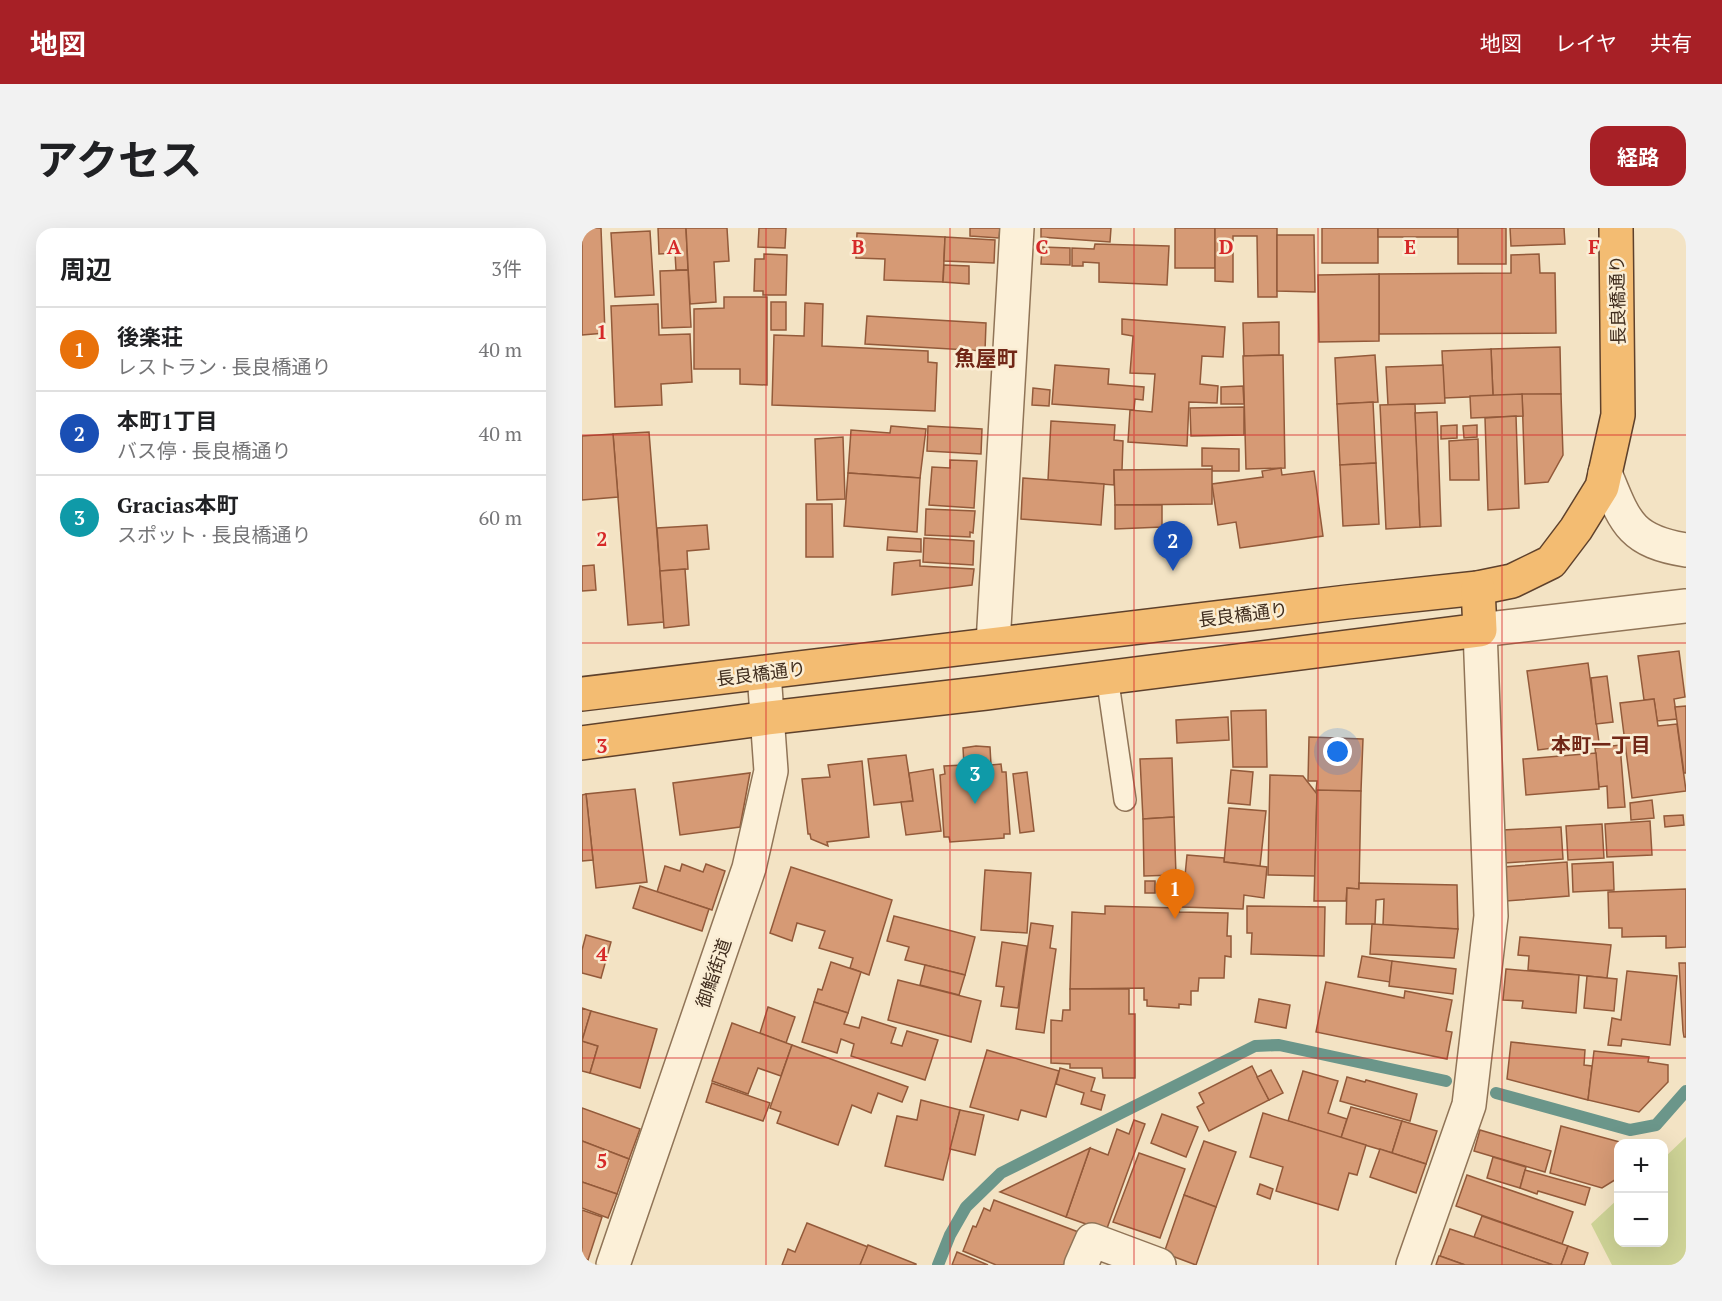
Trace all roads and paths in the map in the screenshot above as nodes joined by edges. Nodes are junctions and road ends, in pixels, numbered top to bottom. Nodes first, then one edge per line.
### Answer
1 (1017, 228) edge
2 (1616, 228) edge
3 (1605, 473) junction
4 (1686, 550) edge
5 (1478, 588) junction
6 (1686, 606) edge
7 (1480, 630) junction
8 (993, 645) junction
9 (764, 673) junction
10 (1107, 676) junction
11 (582, 694) edge
12 (768, 717) junction
13 (582, 743) edge
14 (1125, 800) dead end
15 (613, 1265) edge
16 (1081, 1265) edge
17 (1159, 1265) edge
18 (1413, 1265) edge

1 - 8 street
2 - 3 highway, 長良橋通り
3 - 4 street
3 - 5 highway, 長良橋通り
5 - 7 highway
5 - 8 highway, 長良橋通り
6 - 7 street
7 - 10 highway
7 - 18 street
8 - 9 highway, 長良橋通り
9 - 11 highway, 長良橋通り
9 - 12 street, 御鮨街道
10 - 12 highway
10 - 14 lane
12 - 13 highway
12 - 15 street, 御鮨街道
16 - 17 street

